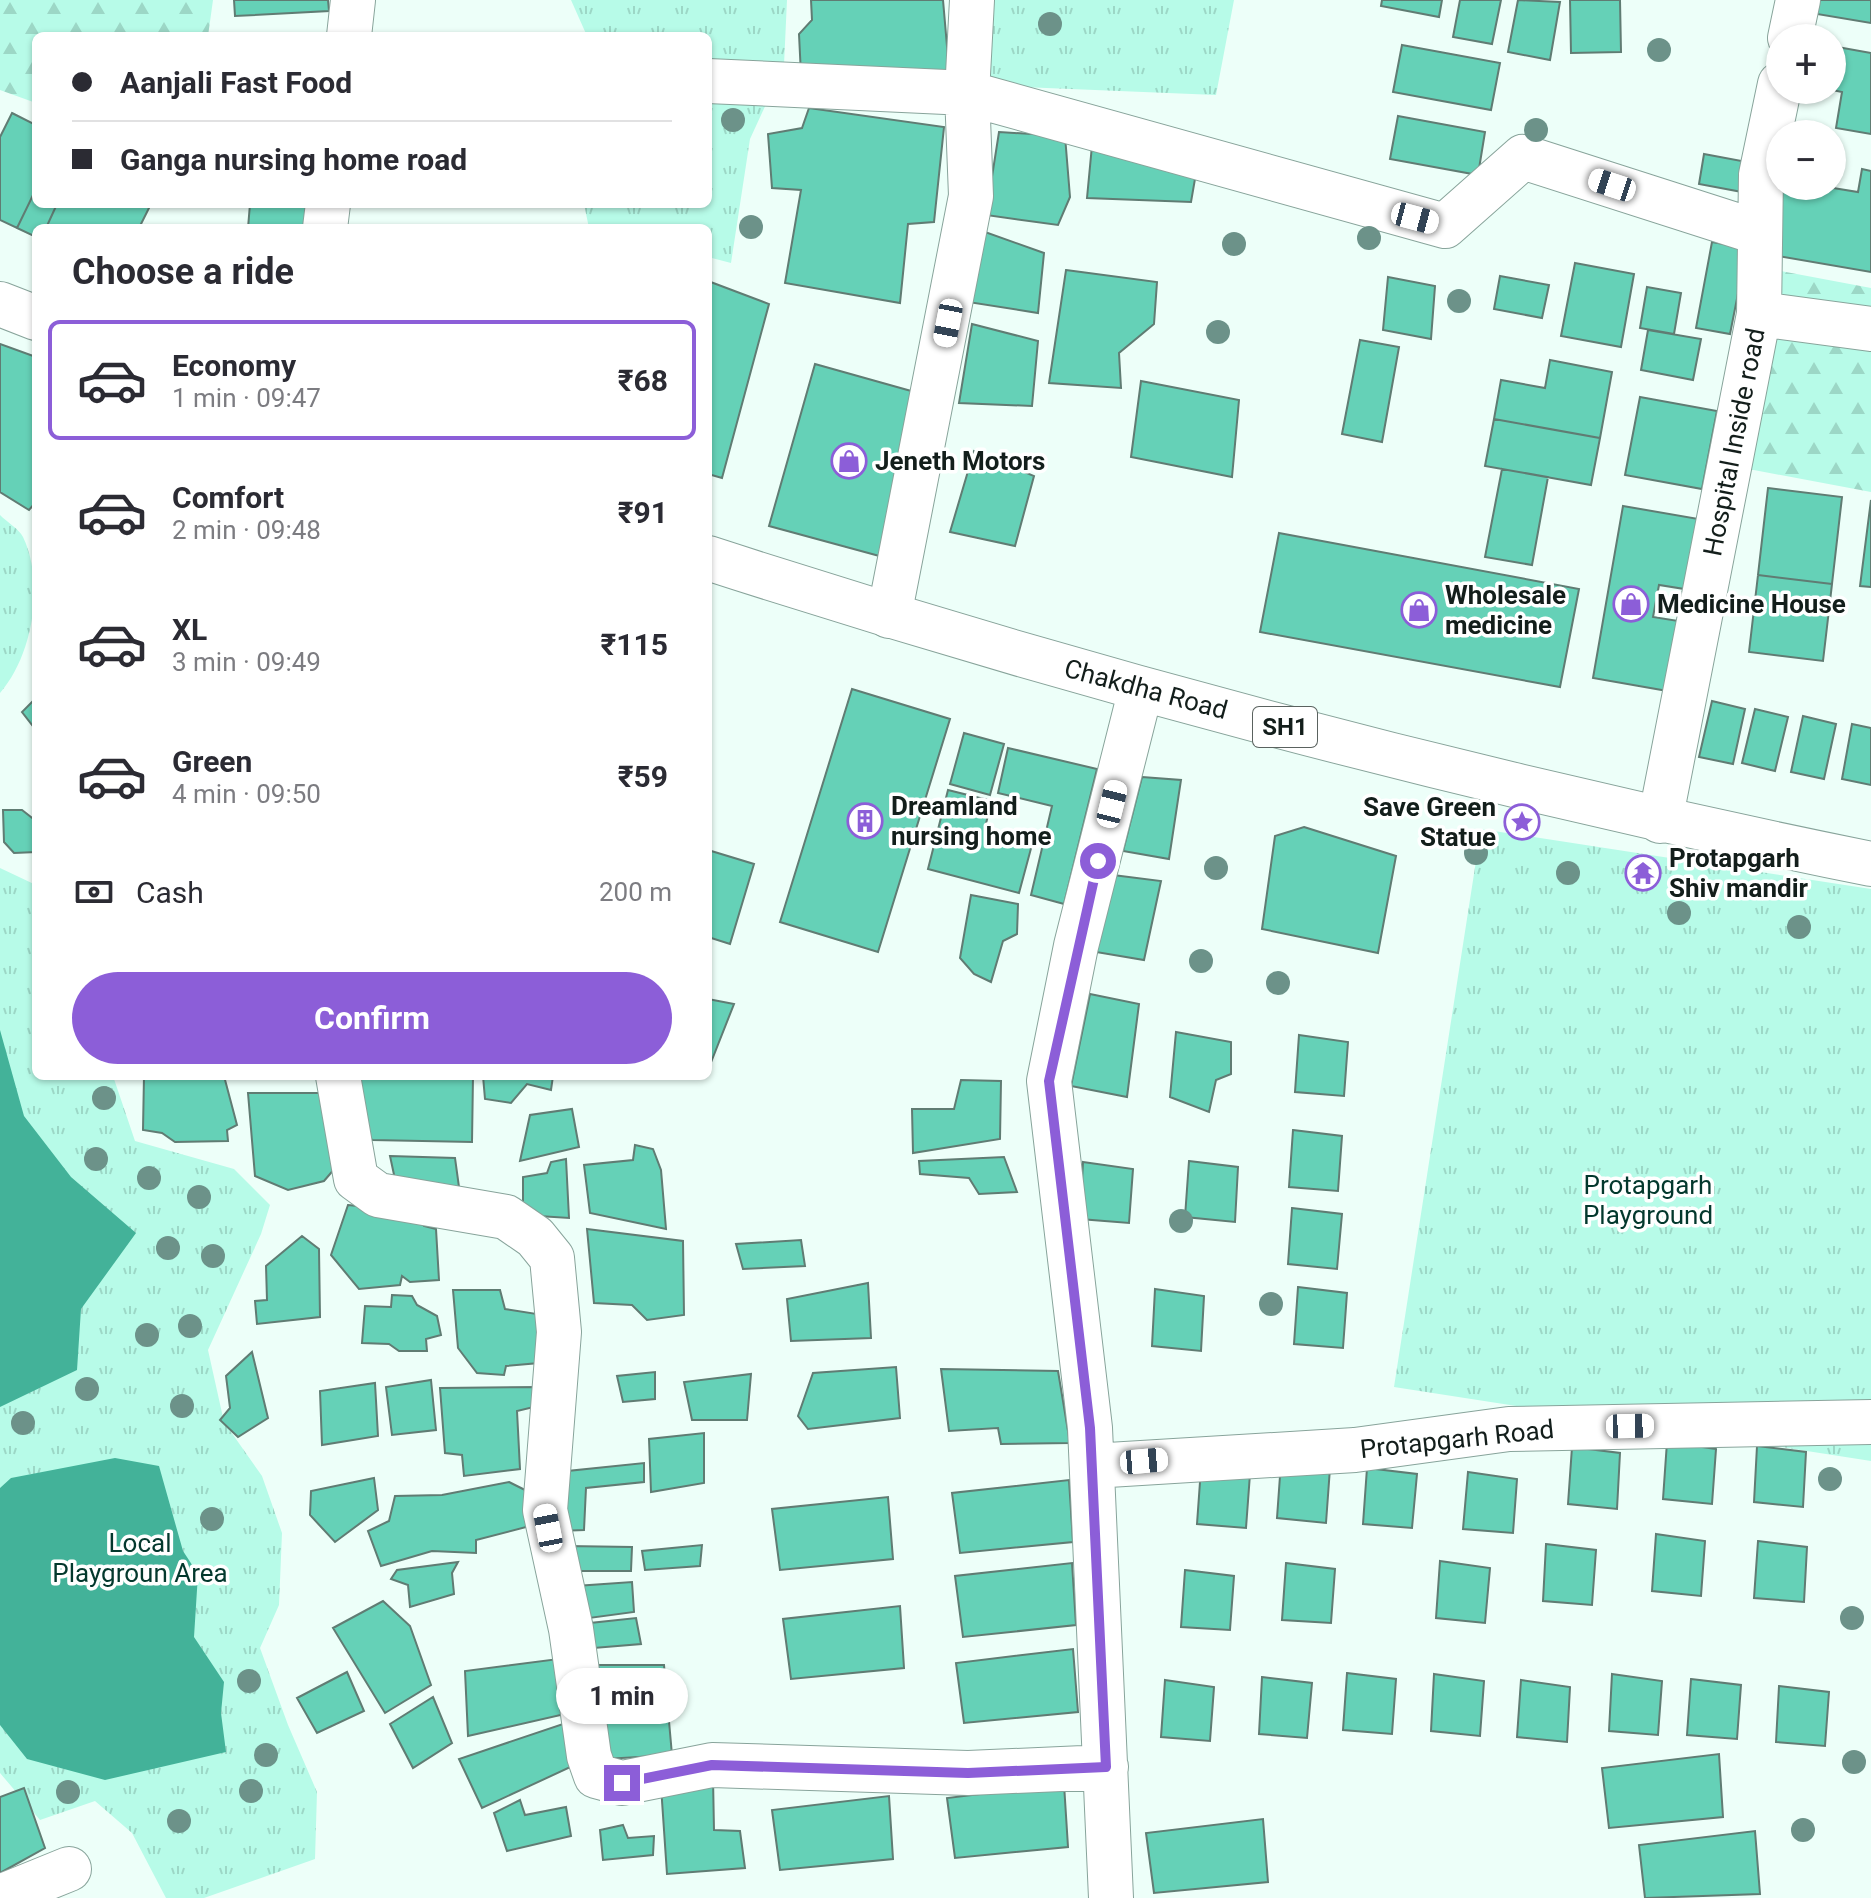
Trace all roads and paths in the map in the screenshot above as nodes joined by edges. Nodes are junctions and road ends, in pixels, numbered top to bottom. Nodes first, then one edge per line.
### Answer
1 (353, 0) edge
2 (972, 0) edge
3 (1798, 0) edge
4 (1793, 24) edge
5 (349, 32) edge
6 (712, 81) edge
7 (967, 93) junction
8 (1776, 104) edge
9 (1760, 233) junction
10 (0, 304) edge
11 (1759, 314) junction
12 (32, 316) edge
13 (1871, 329) edge
14 (712, 559) edge
15 (889, 616) junction
16 (1141, 689) junction
17 (1660, 821) junction
18 (1871, 864) edge
19 (339, 1080) edge
20 (1871, 1422) edge
21 (1092, 1466) junction
22 (1106, 1767) junction
23 (69, 1869) dead end
24 (0, 1897) edge
25 (1111, 1898) edge

1 - 5 street
2 - 7 street
3 - 4 street
6 - 7 street
7 - 9 street
7 - 15 street
8 - 9 street
9 - 11 street
10 - 12 street
11 - 13 street, Hospital Inside road
11 - 17 street, Hospital Inside road
14 - 15 street, Chakdha Road / SH1
15 - 16 street, Chakdha Road / SH1
16 - 17 street, Chakdha Road / SH1
16 - 21 street
17 - 18 street, Chakdha Road / SH1
19 - 22 street
20 - 21 street, Protapgarh Road
21 - 22 street
22 - 25 street
23 - 24 street

